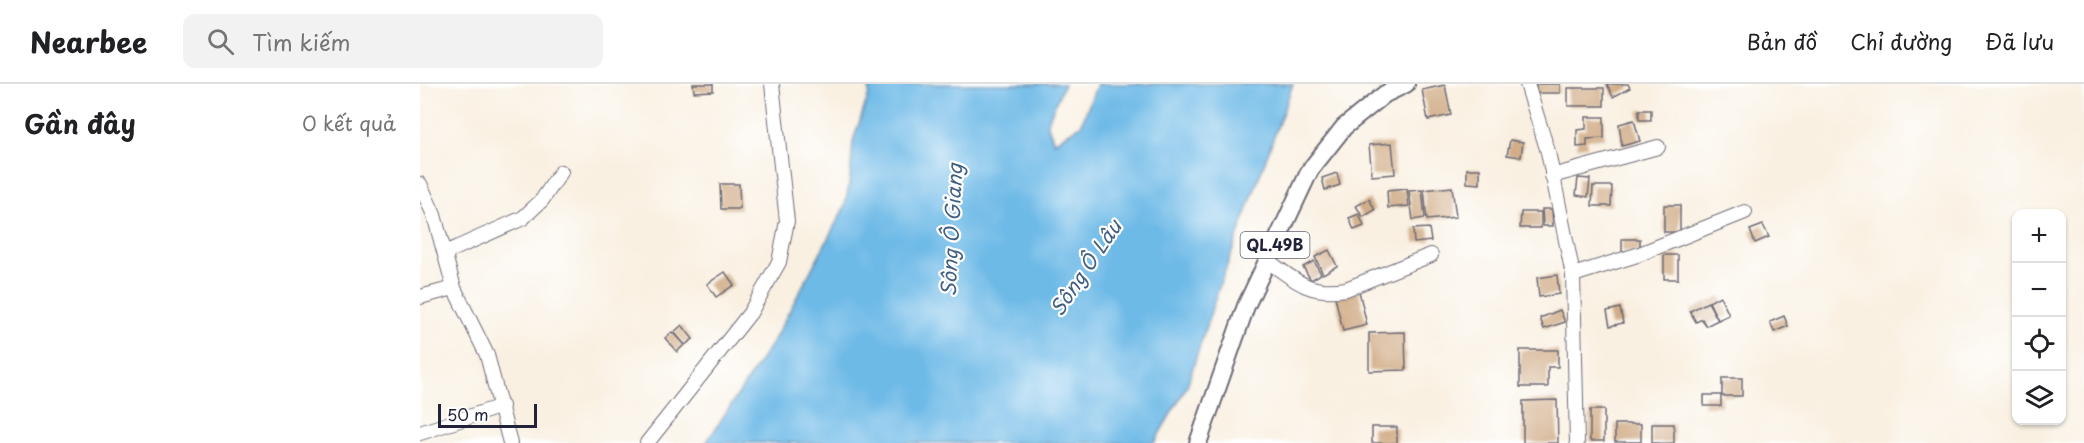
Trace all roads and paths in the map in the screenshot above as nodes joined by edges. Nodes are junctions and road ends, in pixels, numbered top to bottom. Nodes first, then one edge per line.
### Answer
1 (772, 84) edge
2 (1406, 84) edge
3 (1527, 84) edge
4 (1658, 147) dead end
5 (561, 172) dead end
6 (1552, 176) junction
7 (420, 184) edge
8 (1745, 212) dead end
9 (445, 253) junction
10 (1431, 255) dead end
11 (1268, 261) junction
12 (1573, 275) junction
13 (454, 288) junction
14 (420, 297) edge
15 (502, 406) junction
16 (420, 433) edge
17 (510, 443) edge
18 (647, 443) edge
19 (1198, 443) edge
20 (1577, 443) edge

1 - 18 street
2 - 11 main road, QL.49B
3 - 6 street
4 - 6 street
5 - 9 street
6 - 12 street
7 - 9 street
8 - 12 street
9 - 13 street
10 - 11 street
11 - 19 main road, QL.49B
12 - 20 street
13 - 14 street
13 - 15 street
15 - 16 street
15 - 17 street

